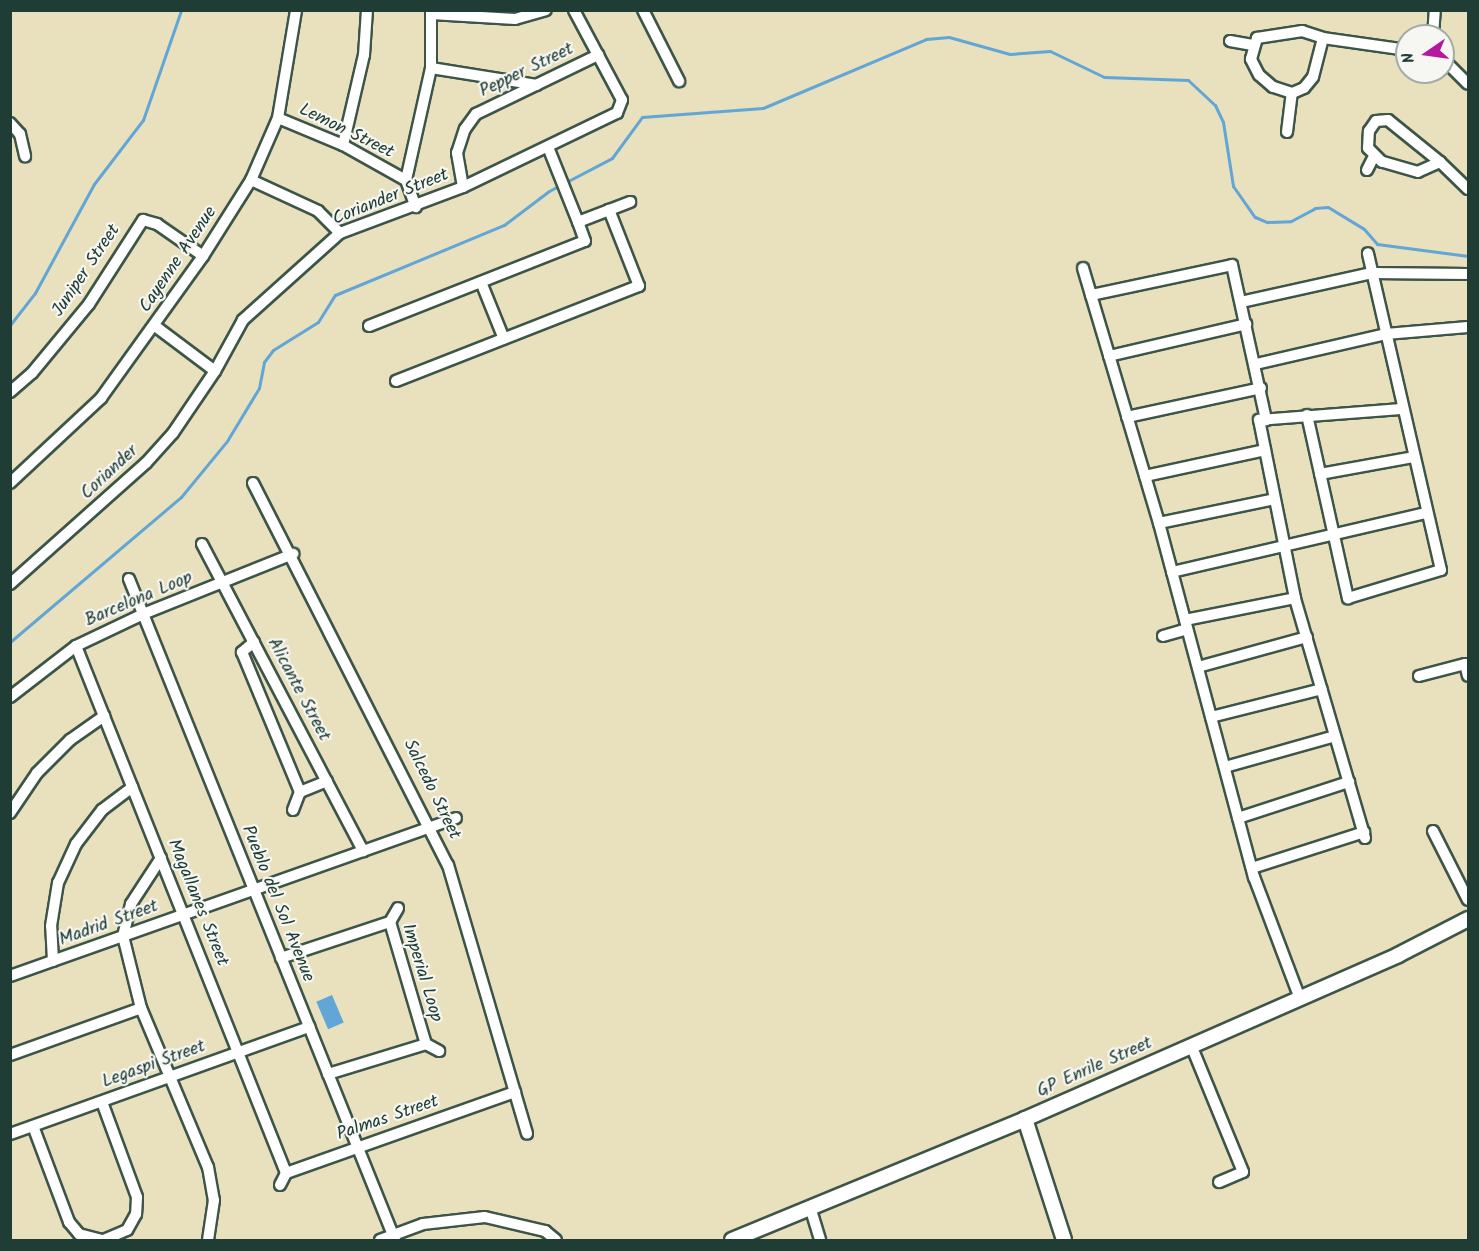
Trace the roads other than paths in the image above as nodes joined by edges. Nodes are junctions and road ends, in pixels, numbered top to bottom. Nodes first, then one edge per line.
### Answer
1 (296, 10) edge
2 (367, 10) edge
3 (546, 10) edge
4 (574, 10) edge
5 (643, 10) edge
6 (431, 12) edge
7 (1323, 38) junction
8 (1230, 41) dead end
9 (1253, 45) junction
10 (1395, 48) edge
11 (598, 54) junction
12 (431, 68) junction
13 (1455, 71) edge
14 (679, 81) dead end
15 (1468, 84) edge
16 (537, 85) junction
17 (1292, 93) junction
18 (278, 118) junction
19 (10, 123) edge
20 (1287, 132) dead end
21 (343, 145) junction
22 (548, 147) junction
23 (26, 156) dead end
24 (1374, 156) junction
25 (1440, 162) junction
26 (1367, 170) dead end
27 (251, 180) junction
28 (406, 180) junction
29 (463, 187) junction
30 (1468, 189) edge
31 (630, 202) dead end
32 (416, 207) junction
33 (609, 210) junction
34 (578, 222) junction
35 (340, 233) junction
36 (1368, 253) dead end
37 (203, 256) junction
38 (1083, 268) dead end
39 (1372, 273) junction
40 (1468, 274) edge
41 (481, 282) junction
42 (1091, 295) junction
43 (1241, 303) junction
44 (1246, 324) junction
45 (155, 326) junction
46 (369, 326) dead end
47 (1468, 327) edge
48 (1386, 334) junction
49 (504, 339) junction
50 (1109, 356) junction
51 (1256, 364) junction
52 (215, 371) junction
53 (396, 381) dead end
54 (1261, 388) junction
55 (10, 393) edge
56 (1403, 410) junction
57 (1306, 415) junction
58 (1127, 417) junction
59 (1266, 420) junction
60 (1265, 450) junction
61 (1414, 457) junction
62 (1320, 474) junction
63 (1145, 476) junction
64 (10, 483) edge
65 (254, 483) dead end
66 (1275, 499) junction
67 (1426, 513) junction
68 (1159, 524) junction
69 (1334, 536) junction
70 (202, 544) dead end
71 (1285, 547) junction
72 (293, 554) junction
73 (1172, 572) junction
74 (129, 579) dead end
75 (223, 583) junction
76 (10, 584) edge
77 (1295, 598) junction
78 (143, 614) junction
79 (1186, 625) junction
80 (1163, 636) dead end
81 (1307, 637) junction
82 (254, 642) junction
83 (76, 646) junction
84 (1198, 667) junction
85 (1419, 676) dead end
86 (1468, 676) edge
87 (1322, 689) junction
88 (10, 697) edge
89 (104, 716) junction
90 (1211, 717) junction
91 (1335, 736) junction
92 (1225, 767) junction
93 (327, 781) junction
94 (1349, 783) junction
95 (132, 787) junction
96 (300, 792) junction
97 (293, 810) dead end
98 (10, 813) edge
99 (456, 818) dead end
100 (1238, 818) junction
101 (432, 826) junction
102 (1432, 831) dead end
103 (363, 851) junction
104 (161, 858) junction
105 (1252, 868) junction
106 (254, 889) junction
107 (1468, 900) edge
108 (398, 908) dead end
109 (183, 915) junction
110 (1468, 919) edge
111 (390, 922) junction
112 (123, 936) junction
113 (281, 958) junction
114 (53, 961) junction
115 (10, 976) edge
116 (1300, 999) junction
117 (141, 1008) junction
118 (309, 1027) junction
119 (426, 1044) junction
120 (1191, 1045) junction
121 (439, 1051) dead end
122 (239, 1052) junction
123 (10, 1055) edge
124 (328, 1074) junction
125 (170, 1077) junction
126 (515, 1092) junction
127 (102, 1102) junction
128 (1025, 1119) junction
129 (33, 1126) junction
130 (10, 1134) edge
131 (527, 1134) dead end
132 (357, 1146) junction
133 (286, 1173) junction
134 (1219, 1182) dead end
135 (280, 1185) dead end
136 (811, 1210) junction
137 (394, 1237) edge
138 (102, 1240) edge
139 (208, 1240) edge
140 (380, 1240) edge
141 (556, 1240) edge
142 (732, 1240) edge
143 (820, 1240) edge
144 (1064, 1240) edge

1 - 18 street, Cayenne Avenue
2 - 21 street
3 - 6 street
4 - 11 street
5 - 14 street
6 - 12 street
7 - 9 street
7 - 10 street
7 - 17 street
8 - 9 street
9 - 17 street
11 - 16 street, Pepper Street
11 - 22 street, Coriander Street
12 - 16 street
12 - 28 street
13 - 15 street
16 - 29 street, Pepper Street
17 - 20 street
18 - 21 street, Lemon Street
18 - 27 street, Cayenne Avenue
19 - 23 street
21 - 28 street, Lemon Street
22 - 29 street, Coriander Street
22 - 34 street
24 - 25 street
24 - 25 street
24 - 26 street
25 - 30 street
27 - 35 street
27 - 37 street, Cayenne Avenue
28 - 32 street, Lemon Street
29 - 32 street, Coriander Street
31 - 33 street
32 - 35 street, Coriander Street
33 - 34 street
33 - 49 street
34 - 41 street
35 - 52 street, Coriander Street
36 - 39 street
37 - 45 street, Cayenne Avenue
37 - 55 street, Juniper Street
38 - 42 street
39 - 40 street
39 - 43 street
39 - 48 street
41 - 46 street
41 - 49 street
42 - 43 street
42 - 50 street
43 - 44 street
44 - 50 street
44 - 51 street
45 - 52 street
45 - 64 street, Cayenne Avenue
47 - 48 street
48 - 51 street
48 - 56 street
49 - 53 street
50 - 58 street
51 - 54 street
52 - 76 street, Coriander
54 - 58 street
54 - 59 street
56 - 57 street
56 - 61 street
57 - 59 street
57 - 62 street
58 - 63 street
59 - 60 street
60 - 63 street
60 - 66 street
61 - 62 street
61 - 67 street
62 - 69 street
63 - 68 street
65 - 72 street, Salcedo Street
66 - 68 street
66 - 71 street
67 - 69 street
67 - 69 street
68 - 73 street
69 - 71 street
70 - 75 street, Alicante Street
71 - 73 street
71 - 77 street
72 - 75 street, Barcelona Loop
72 - 101 street, Salcedo Street
73 - 79 street
74 - 78 street, Pueblo del Sol Avenue
75 - 78 street, Barcelona Loop
75 - 82 street, Alicante Street
77 - 79 street
77 - 81 street
78 - 83 street, Barcelona Loop
78 - 106 street, Pueblo del Sol Avenue
79 - 80 street
79 - 84 street
81 - 84 street
81 - 87 street
82 - 93 street, Alicante Street
82 - 96 street
83 - 88 street, Barcelona Loop
83 - 89 street, Magallanes Street
84 - 90 street
85 - 86 street
87 - 90 street
87 - 91 street
89 - 95 street, Magallanes Street
89 - 98 street
90 - 92 street
91 - 92 street
91 - 94 street
92 - 100 street
93 - 96 street
93 - 103 street, Alicante Street
94 - 100 street
94 - 105 street
95 - 104 street, Magallanes Street
95 - 114 street
96 - 97 street
99 - 101 street, Madrid Street
100 - 105 street
101 - 103 street, Madrid Street
101 - 126 street, Salcedo Street
102 - 107 street
103 - 106 street, Madrid Street
104 - 109 street, Magallanes Street
104 - 112 street
105 - 116 street
106 - 109 street, Madrid Street
106 - 113 street, Pueblo del Sol Avenue
108 - 111 street
109 - 112 street, Madrid Street
109 - 122 street, Magallanes Street
110 - 116 street, GP Enrile Street
111 - 113 street, Imperial Loop
111 - 119 street, Imperial Loop
112 - 114 street, Madrid Street
112 - 117 street
113 - 118 street, Pueblo del Sol Avenue
114 - 115 street, Madrid Street
116 - 120 street, GP Enrile Street
117 - 123 street
117 - 125 street
118 - 122 street, Legaspi Street
118 - 124 street, Pueblo del Sol Avenue
119 - 121 street
119 - 124 street, Imperial Loop
120 - 128 street, GP Enrile Street
120 - 134 street
122 - 125 street, Legaspi Street
122 - 133 street, Magallanes Street
124 - 132 street, Pueblo del Sol Avenue
125 - 127 street, Legaspi Street
125 - 139 street
126 - 131 street, Salcedo Street
126 - 132 street, Palmas Street
127 - 129 street, Legaspi Street
127 - 138 street
128 - 136 street, GP Enrile Street
128 - 144 street
129 - 130 street, Legaspi Street
129 - 138 street
132 - 133 street, Palmas Street
132 - 137 street, Pueblo del Sol Avenue
133 - 135 street
136 - 142 street, GP Enrile Street
136 - 143 street
137 - 140 street
137 - 141 street

